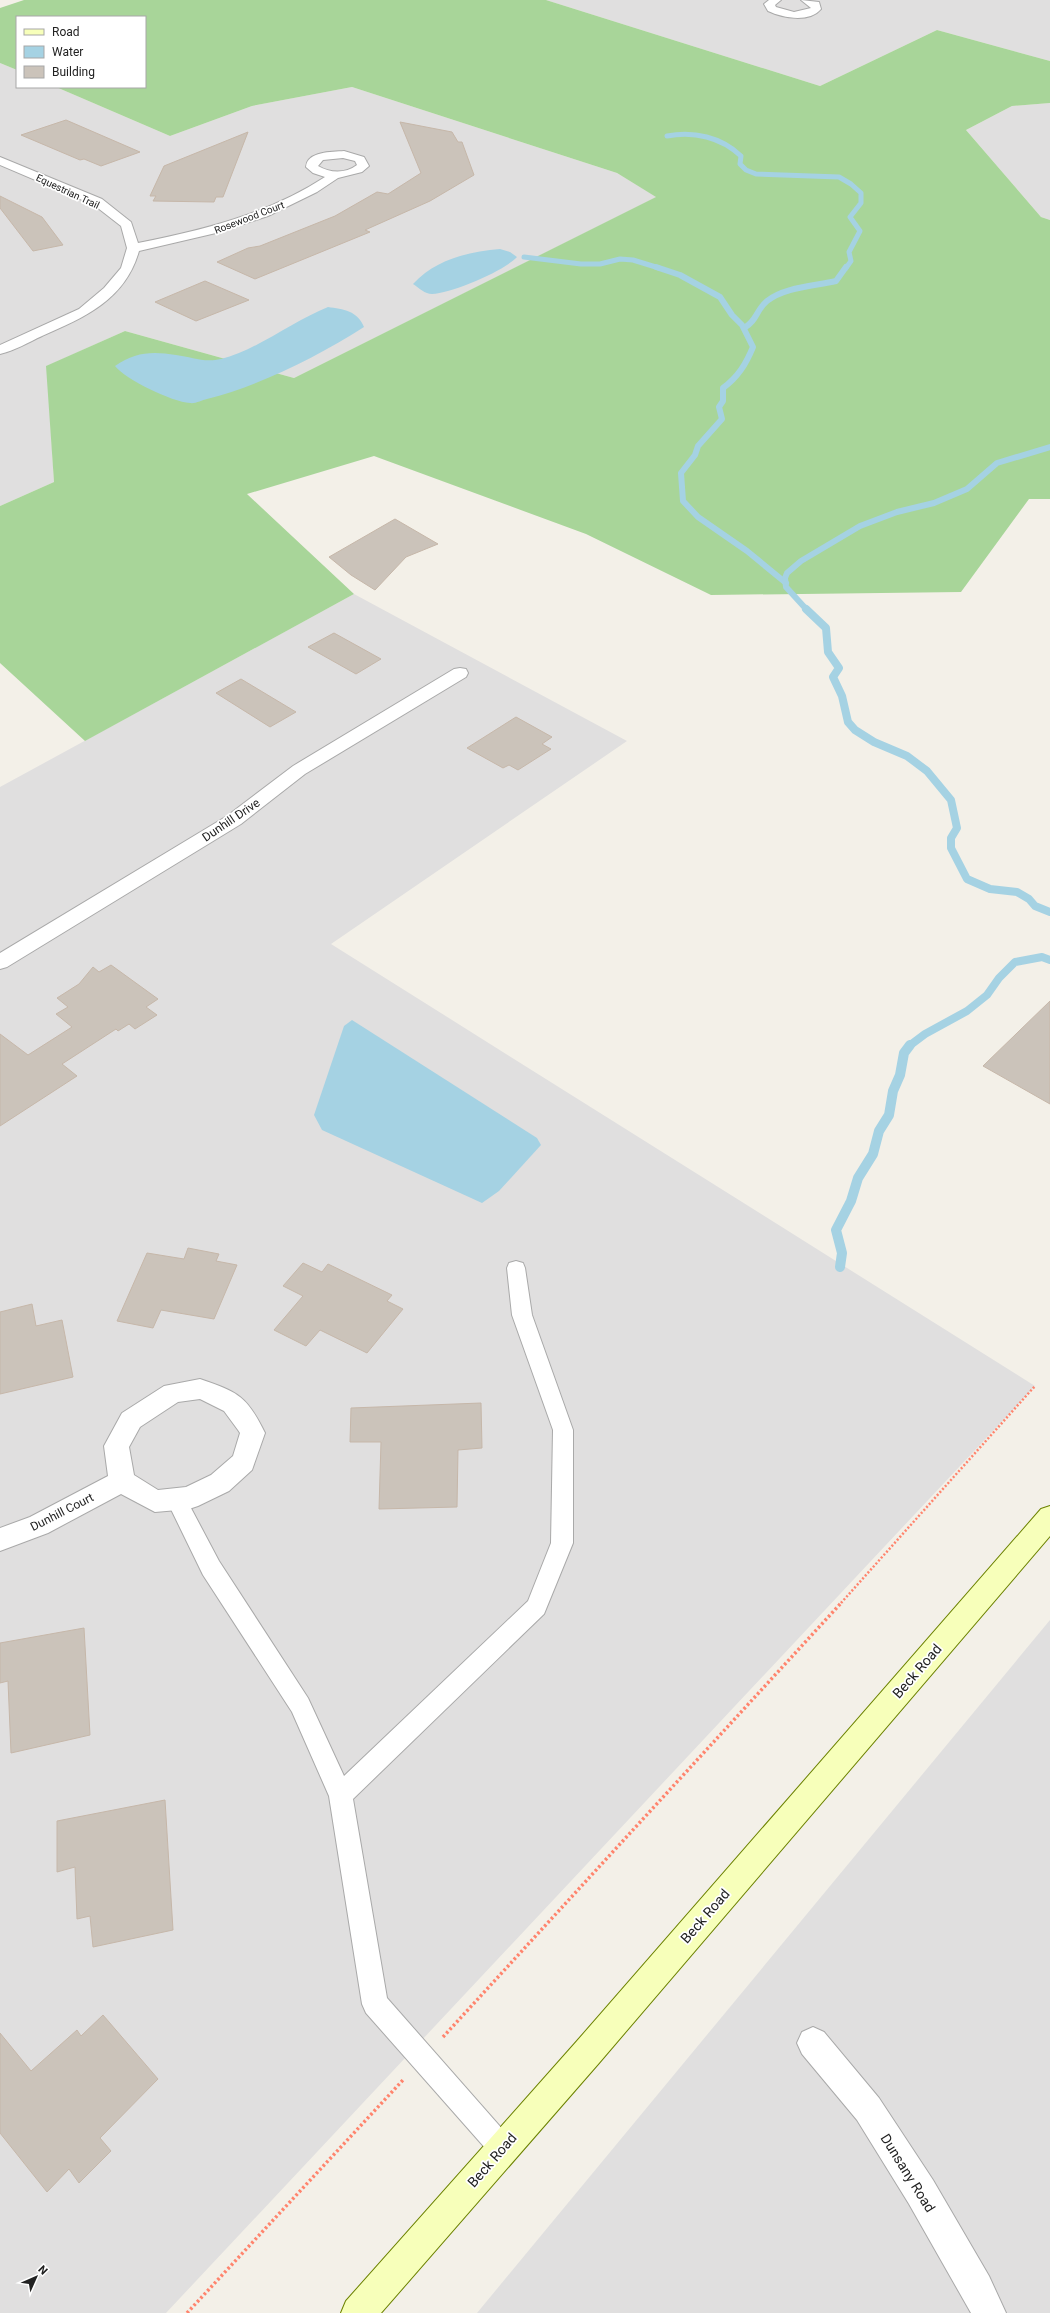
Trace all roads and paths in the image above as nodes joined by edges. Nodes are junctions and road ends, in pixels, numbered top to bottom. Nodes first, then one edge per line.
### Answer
1 (776, 0) edge
2 (806, 0) edge
3 (0, 161) edge
4 (335, 175) dead end
5 (133, 248) junction
6 (0, 350) edge
7 (460, 673) dead end
8 (0, 962) edge
9 (516, 1268) dead end
10 (1035, 1386) dead end
11 (122, 1481) junction
12 (176, 1499) junction
13 (1050, 1517) edge
14 (0, 1540) edge
15 (341, 1795) junction
16 (813, 2043) dead end
17 (424, 2058) junction
18 (503, 2149) junction
19 (187, 2313) edge
20 (358, 2313) edge
21 (989, 2313) edge

1 - 2 street
3 - 5 street, Equestrian Trail
4 - 5 street, Rosewood Court
5 - 6 street
7 - 8 street, Dunhill Drive
9 - 15 lane
10 - 17 path
11 - 12 street
11 - 12 street
11 - 14 street, Dunhill Court
12 - 15 lane
13 - 18 main road, Beck Road
15 - 17 lane
16 - 21 street, Dunsany Road
17 - 18 lane
17 - 19 path
18 - 20 main road, Beck Road

